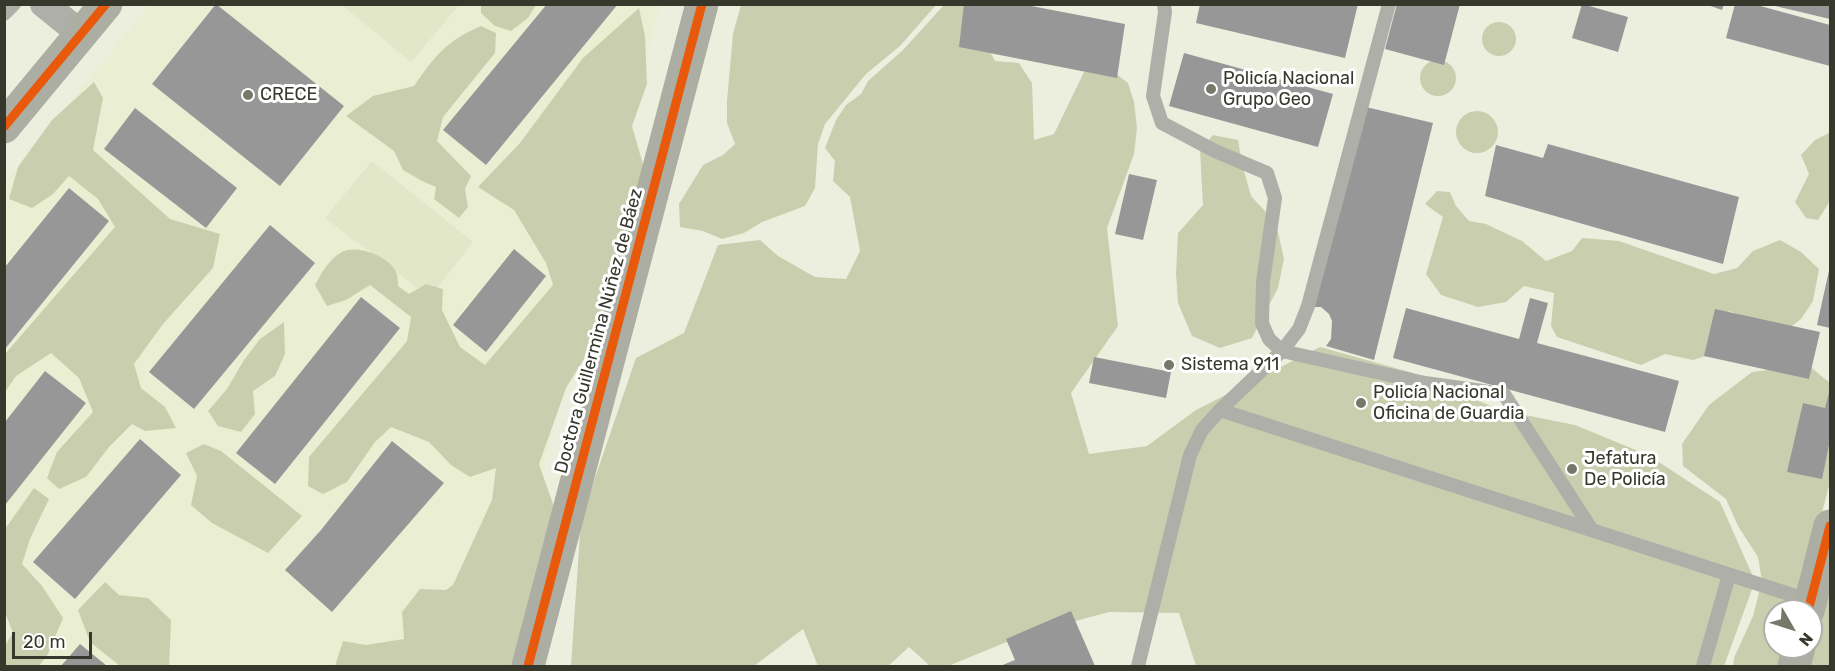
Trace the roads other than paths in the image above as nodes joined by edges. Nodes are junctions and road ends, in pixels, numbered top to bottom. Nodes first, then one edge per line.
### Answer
1 (14, 4) edge
2 (44, 4) edge
3 (106, 4) edge
4 (702, 4) edge
5 (1164, 4) edge
6 (1389, 4) edge
7 (4, 14) edge
8 (81, 34) junction
9 (4, 127) edge
10 (1282, 351) junction
11 (1220, 410) junction
12 (1830, 526) edge
13 (1592, 530) junction
14 (1729, 575) junction
15 (1792, 599) edge
16 (1812, 599) edge
17 (528, 666) edge
18 (1138, 666) edge
19 (1704, 666) edge

1 - 7 lane
2 - 8 street
3 - 8 street
4 - 17 street, Doctora Guillermina Núñez de Báez
5 - 10 lane
6 - 10 lane
8 - 9 street
10 - 11 lane
10 - 13 lane
11 - 13 lane
11 - 18 lane
12 - 16 street
13 - 14 lane
14 - 15 lane
14 - 19 lane

